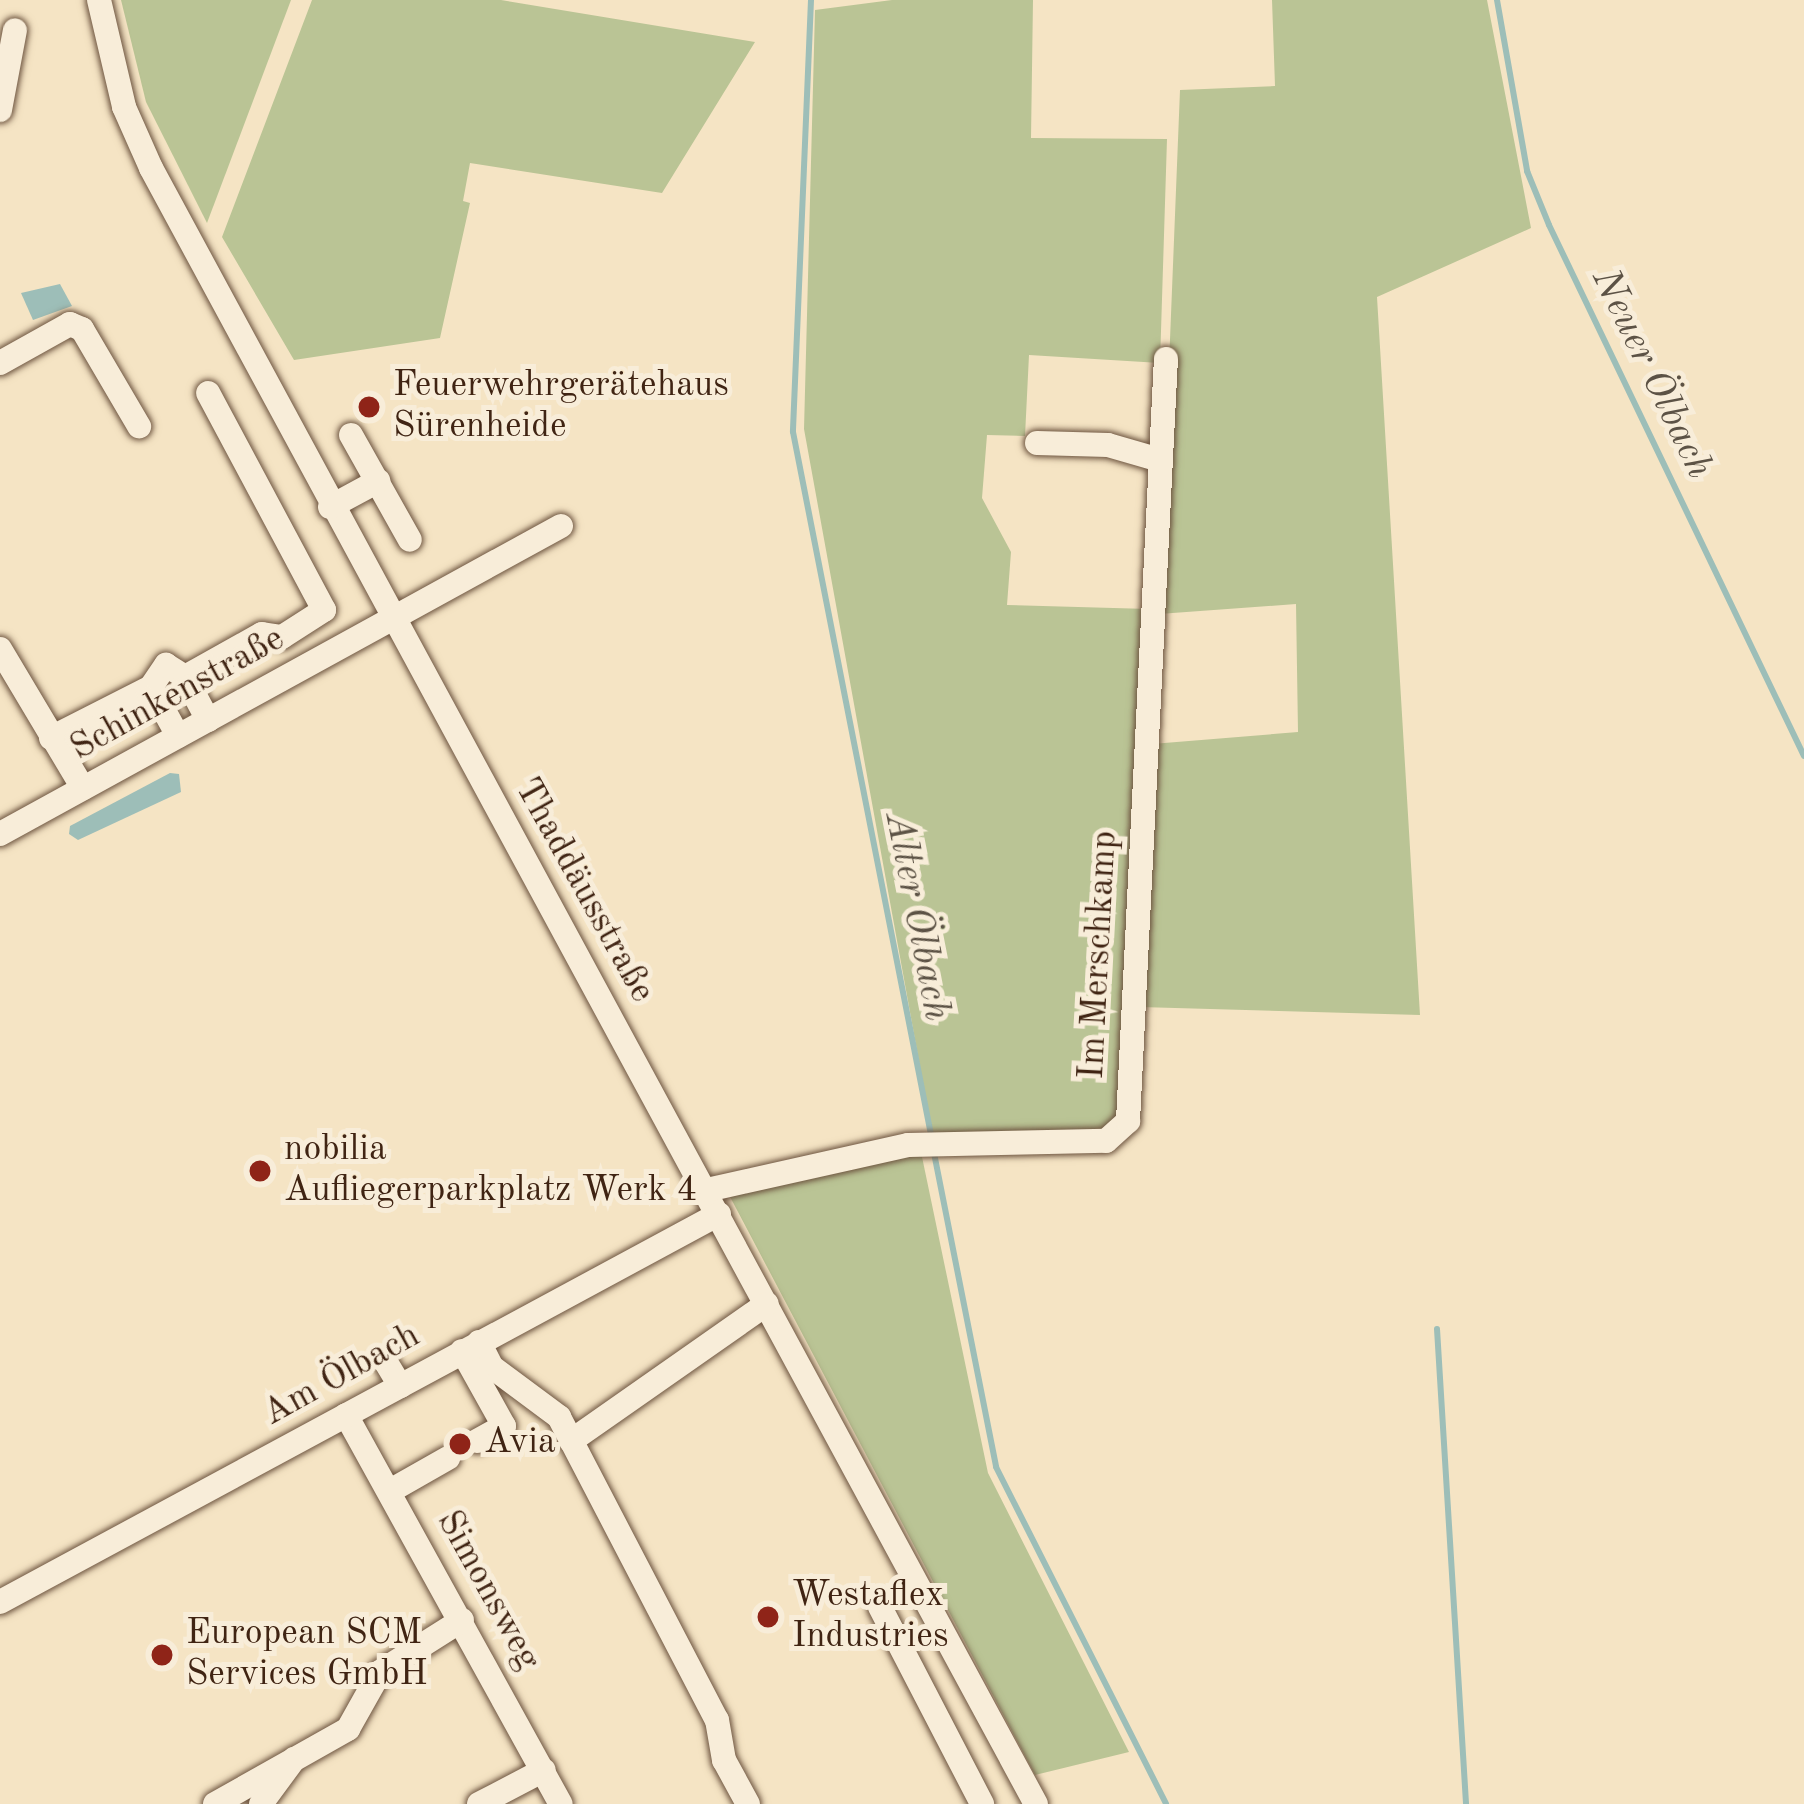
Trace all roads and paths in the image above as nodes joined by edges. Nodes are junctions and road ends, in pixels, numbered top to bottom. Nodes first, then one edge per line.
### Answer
1 (98, 0) edge
2 (15, 30) dead end
3 (0, 110) edge
4 (1166, 359) dead end
5 (0, 363) edge
6 (208, 393) dead end
7 (139, 426) dead end
8 (351, 435) dead end
9 (1037, 443) dead end
10 (1160, 460) junction
11 (378, 481) junction
12 (330, 507) junction
13 (561, 526) dead end
14 (410, 540) dead end
15 (390, 620) junction
16 (0, 649) edge
17 (185, 677) junction
18 (151, 687) junction
19 (208, 720) junction
20 (178, 736) junction
21 (51, 738) junction
22 (83, 788) junction
23 (0, 834) edge
24 (707, 1190) junction
25 (719, 1214) junction
26 (767, 1304) junction
27 (471, 1346) junction
28 (346, 1415) junction
29 (477, 1441) dead end
30 (571, 1441) junction
31 (448, 1458) dead end
32 (390, 1491) junction
33 (0, 1602) edge
34 (880, 1607) dead end
35 (462, 1620) junction
36 (294, 1759) junction
37 (544, 1770) junction
38 (214, 1804) edge
39 (261, 1804) edge
40 (479, 1804) edge
41 (561, 1804) edge
42 (748, 1804) edge
43 (982, 1804) edge
44 (1036, 1804) edge

1 - 12 street, Thaddäusstraße
2 - 3 street
4 - 10 street, Im Merschkamp
5 - 7 street
6 - 17 street
8 - 11 street
9 - 10 street
10 - 24 street, Im Merschkamp
11 - 12 street
11 - 14 street
12 - 15 street, Thaddäusstraße
13 - 15 street, Schinkenstraße
15 - 19 street, Schinkenstraße
15 - 24 street, Thaddäusstraße
16 - 21 street
17 - 18 street
17 - 19 street
18 - 20 street
18 - 21 street
19 - 20 street, Schinkenstraße
20 - 22 street, Schinkenstraße
21 - 22 street
22 - 23 street, Schinkenstraße
24 - 25 street, Thaddäusstraße
25 - 26 street, Thaddäusstraße
25 - 27 street, Am Ölbach
26 - 30 street
26 - 44 street, Thaddäusstraße
27 - 28 street, Am Ölbach
27 - 29 street
27 - 30 street
28 - 32 street, Simonsweg
28 - 33 street, Am Ölbach
30 - 42 street
31 - 32 street
32 - 35 street, Simonsweg
34 - 43 street
35 - 36 street
35 - 37 street, Simonsweg
36 - 38 street
36 - 39 street
37 - 40 street
37 - 41 street, Simonsweg

